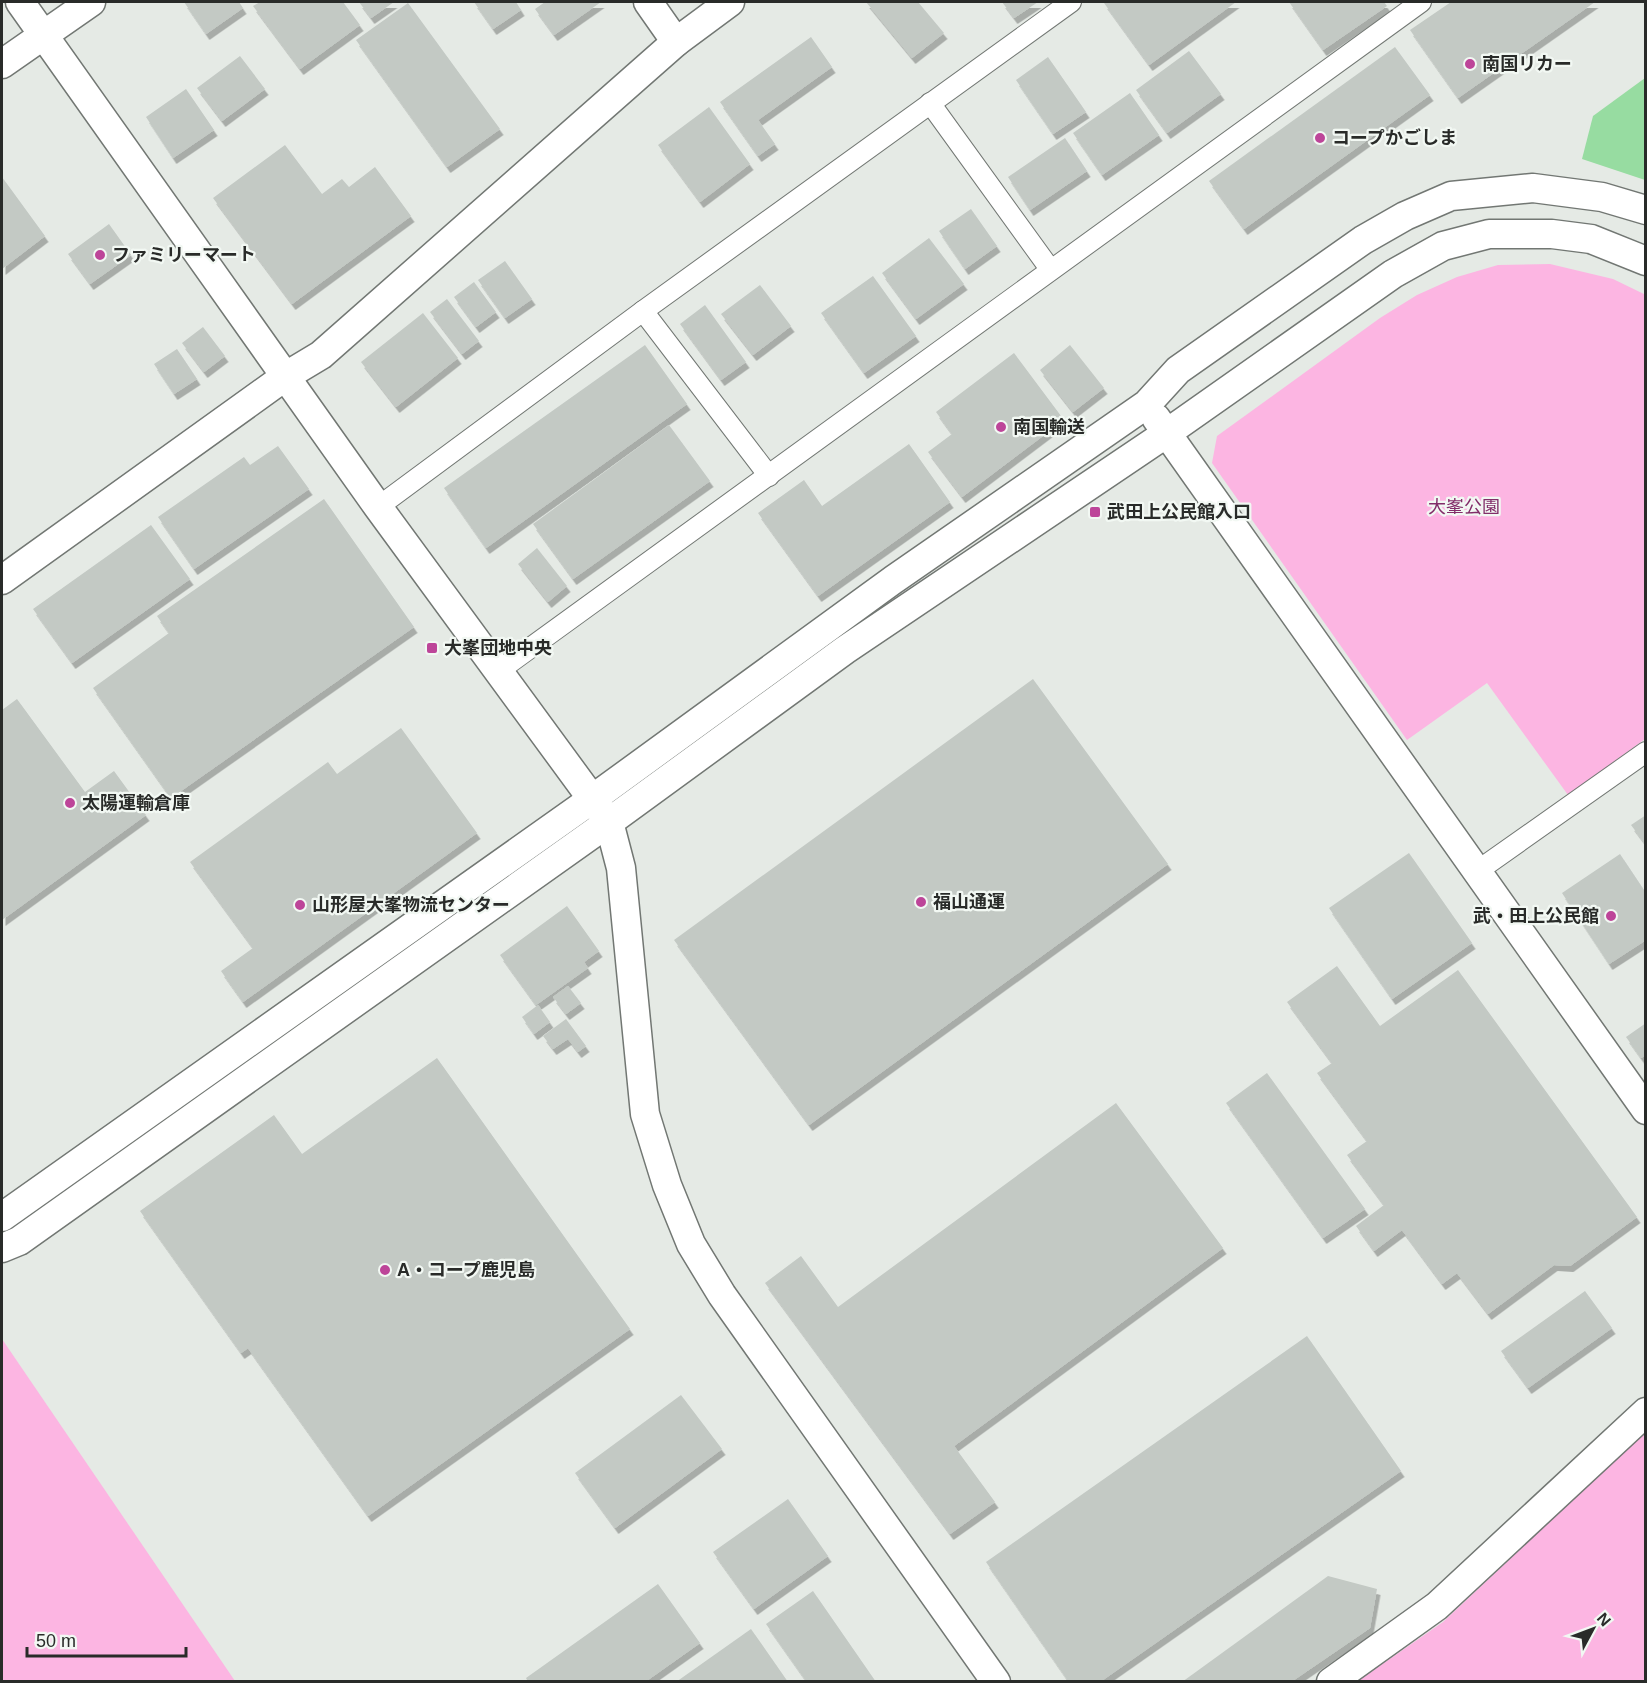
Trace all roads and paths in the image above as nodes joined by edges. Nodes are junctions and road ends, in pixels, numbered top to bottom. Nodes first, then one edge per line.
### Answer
1 (20, 2) edge
2 (91, 2) edge
3 (648, 2) edge
4 (730, 2) edge
5 (1071, 2) edge
6 (1421, 2) edge
7 (44, 34) junction
8 (676, 42) junction
9 (2, 64) edge
10 (930, 104) junction
11 (1646, 210) edge
12 (1646, 261) edge
13 (1050, 269) junction
14 (643, 311) junction
15 (286, 376) junction
16 (1147, 404) junction
17 (1167, 434) junction
18 (769, 476) junction
19 (378, 507) junction
20 (2, 580) edge
21 (497, 672) junction
22 (1646, 752) edge
23 (591, 800) junction
24 (609, 822) junction
25 (1476, 872) junction
26 (1646, 1110) edge
27 (2, 1217) edge
28 (2, 1248) edge
29 (1646, 1412) edge
30 (996, 1682) edge
31 (1331, 1682) edge

1 - 7 street
2 - 7 street
3 - 8 street
4 - 8 street
5 - 10 street
6 - 13 street
7 - 9 street
7 - 15 street
8 - 15 street
10 - 13 street
10 - 14 street
11 - 16 street
12 - 17 street
13 - 18 street
14 - 18 street
14 - 19 street
15 - 19 street
15 - 20 street
16 - 17 street
16 - 23 street
17 - 24 street
17 - 25 street
18 - 21 street
19 - 21 street
21 - 23 street
22 - 25 street
23 - 24 street
23 - 27 street
24 - 28 street
24 - 30 street
25 - 26 street
29 - 31 street

